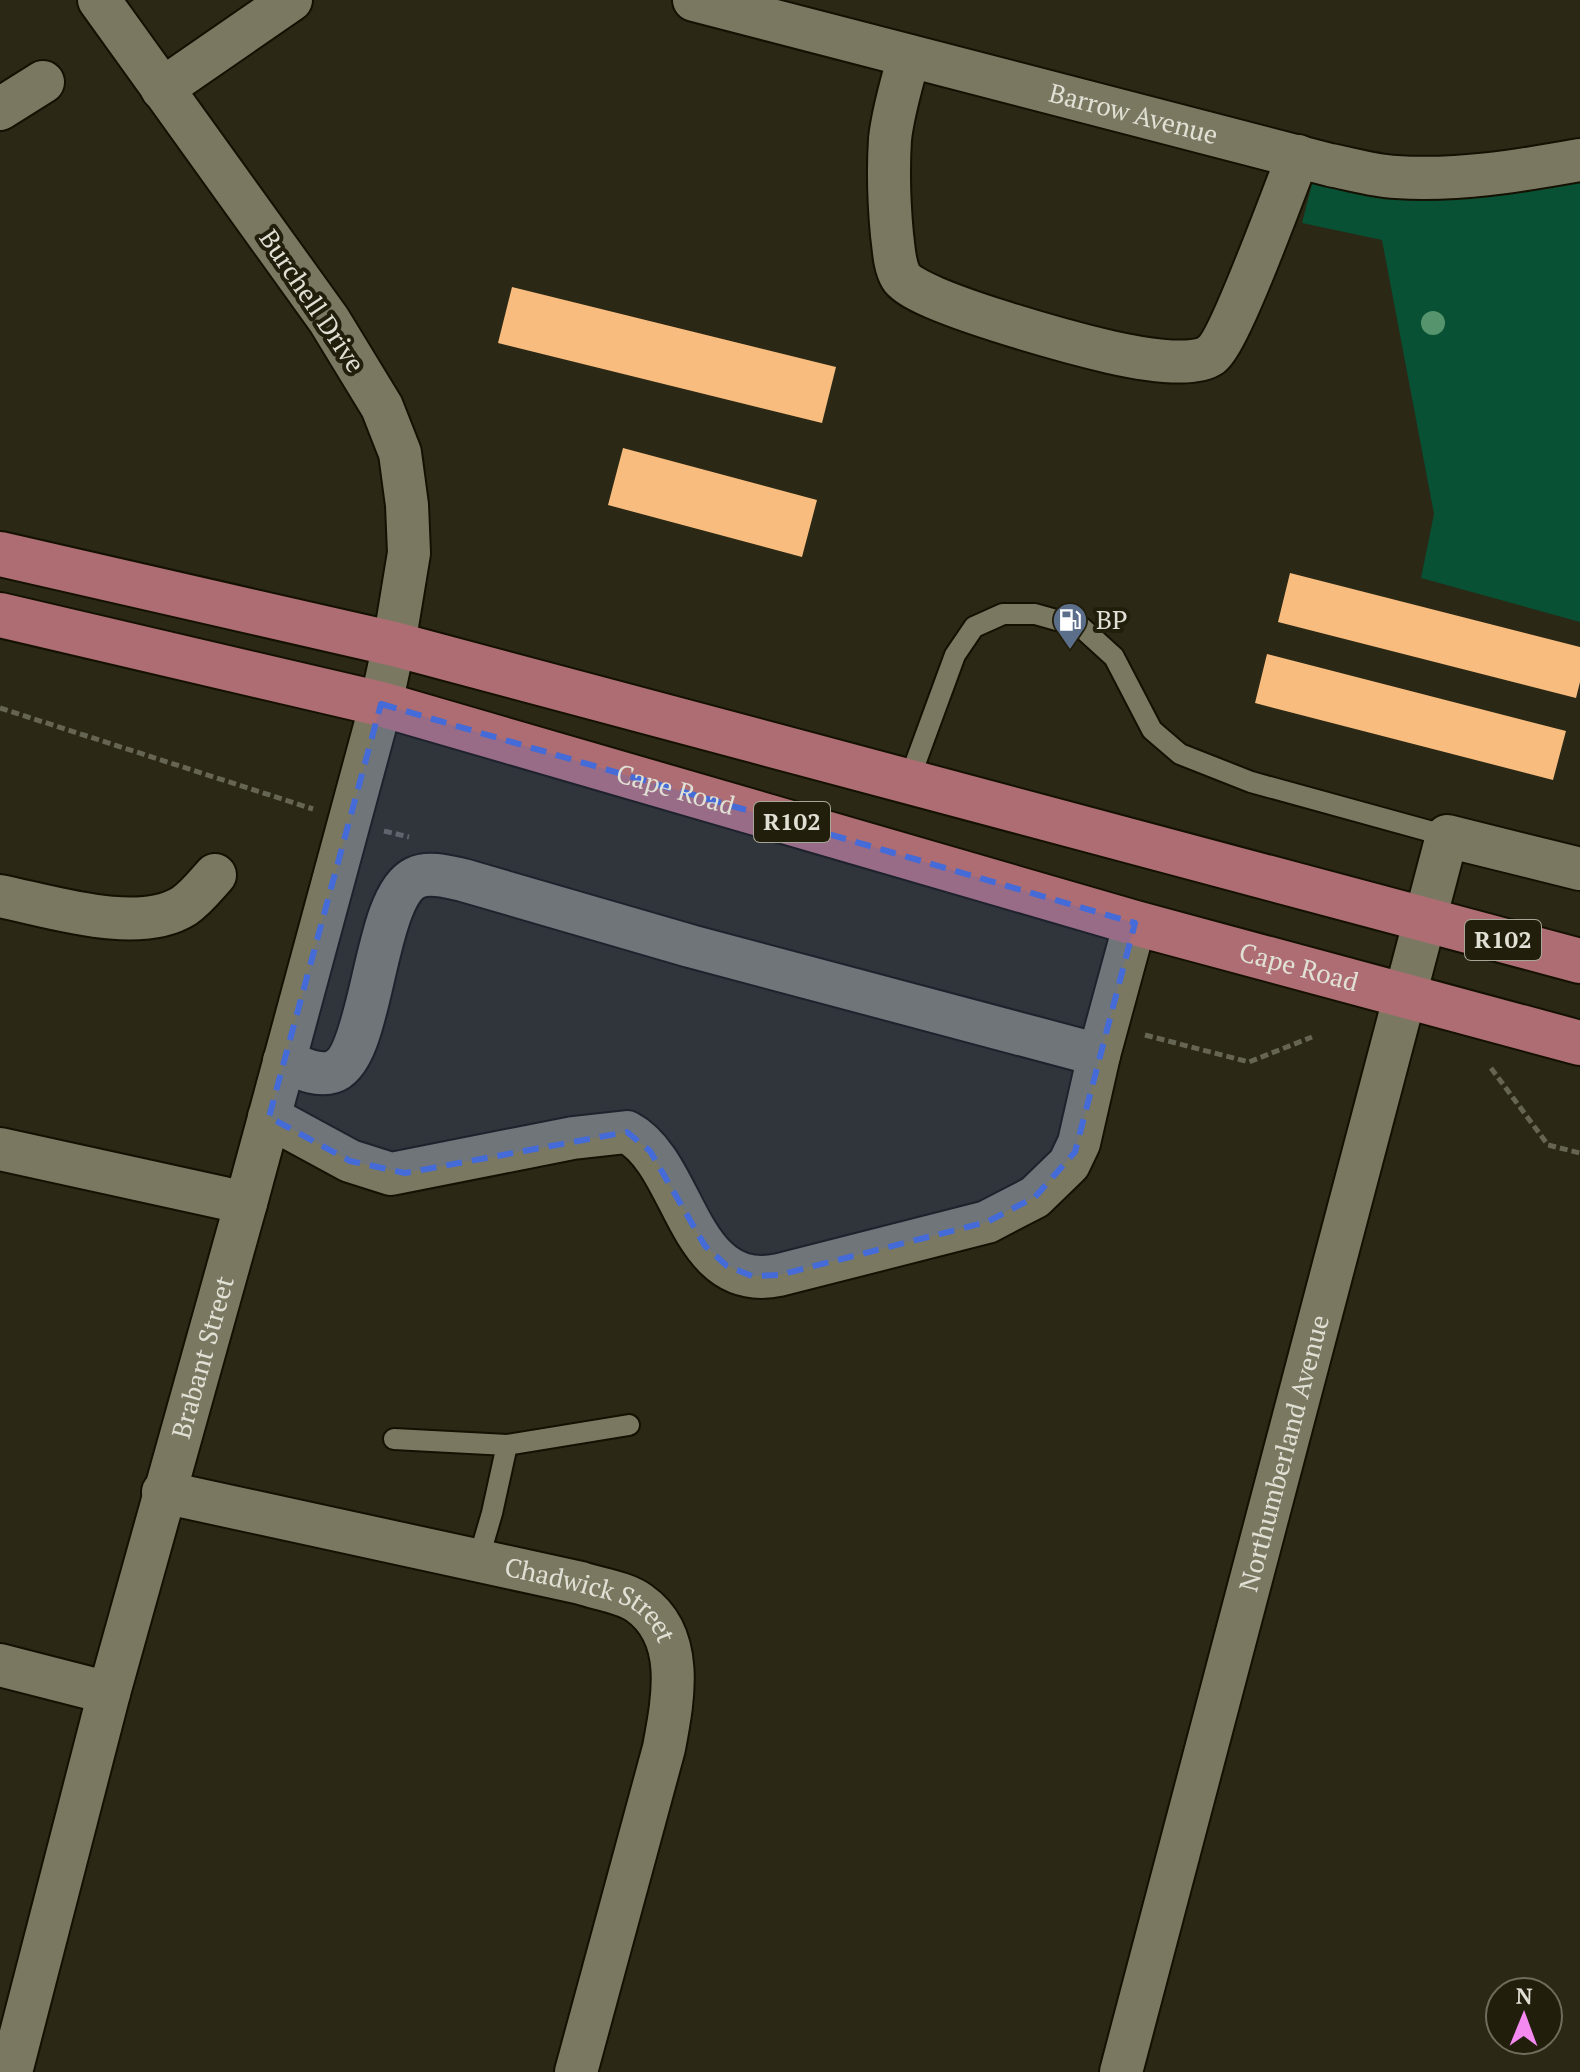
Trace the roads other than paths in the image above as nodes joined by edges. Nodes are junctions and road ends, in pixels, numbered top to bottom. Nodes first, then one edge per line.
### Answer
1 (99, 0) edge
2 (291, 0) edge
3 (694, 0) edge
4 (909, 56) junction
5 (43, 82) dead end
6 (162, 89) junction
7 (0, 109) edge
8 (1298, 156) junction
9 (1580, 160) edge
10 (0, 554) edge
11 (0, 615) edge
12 (394, 644) junction
13 (381, 704) junction
14 (908, 783) junction
15 (1447, 836) junction
16 (1580, 869) edge
17 (215, 875) dead end
18 (0, 896) edge
19 (1425, 918) junction
20 (1135, 923) junction
21 (1580, 961) edge
22 (1404, 997) junction
23 (1580, 1043) edge
24 (1099, 1055) junction
25 (284, 1061) junction
26 (269, 1117) junction
27 (0, 1149) edge
28 (246, 1203) junction
29 (629, 1425) dead end
30 (394, 1439) dead end
31 (507, 1445) junction
32 (163, 1492) junction
33 (478, 1561) junction
34 (0, 1665) edge
35 (109, 1693) junction
36 (11, 2072) edge
37 (576, 2072) edge
38 (1121, 2072) edge

1 - 6 street, Burchell Drive
2 - 6 street
3 - 4 street, Barrow Avenue
4 - 8 street, Barrow Avenue
4 - 8 street
5 - 7 street
6 - 12 street, Burchell Drive
8 - 9 street, Barrow Avenue
10 - 12 main road, R102
11 - 13 main road, Cape Road / R102
12 - 13 street, Brabant Street
12 - 14 main road, R102
13 - 20 main road, Cape Road / R102
13 - 25 street, Brabant Street
14 - 15 lane
14 - 19 main road, R102
15 - 16 street
15 - 19 street, Northumberland Avenue
17 - 18 street
19 - 21 main road, R102
19 - 22 street, Northumberland Avenue
20 - 22 main road, Cape Road / R102
20 - 24 street
22 - 23 main road, Cape Road / R102
22 - 38 street, Northumberland Avenue
24 - 25 street
24 - 26 street
25 - 26 street, Brabant Street
26 - 28 street, Brabant Street
27 - 28 street
28 - 32 street, Brabant Street
29 - 31 lane
30 - 31 lane
31 - 33 lane
32 - 33 street, Chadwick Street
32 - 35 street, Brabant Street
33 - 37 street, Chadwick Street
34 - 35 street
35 - 36 street, Brabant Street

